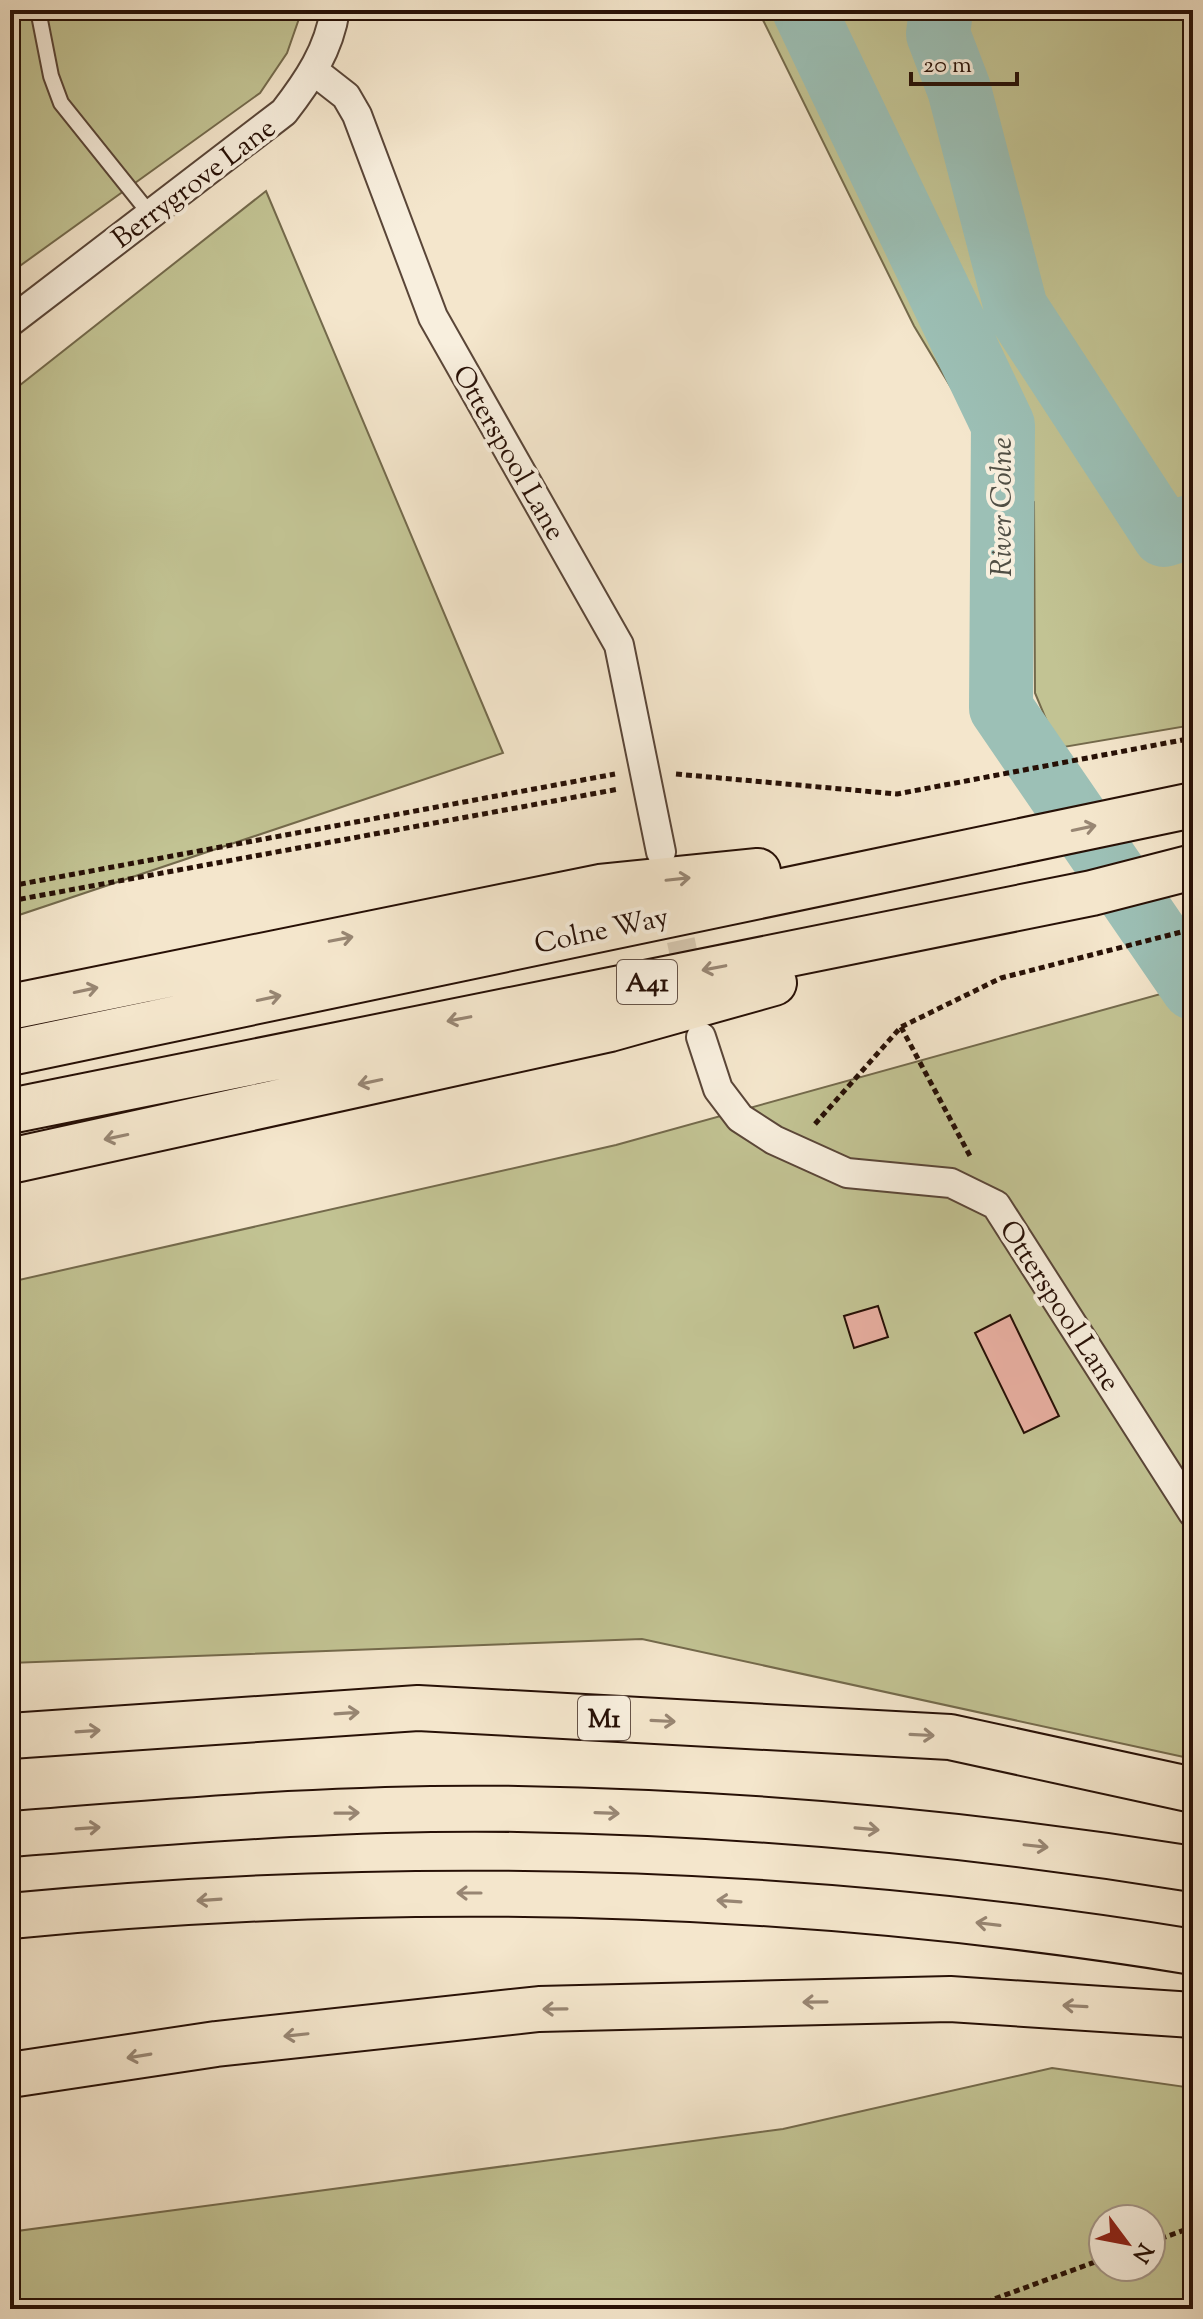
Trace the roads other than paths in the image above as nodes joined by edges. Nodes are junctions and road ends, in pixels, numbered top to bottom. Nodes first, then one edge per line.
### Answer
1 (38, 10) edge
2 (335, 10) edge
3 (314, 71) junction
4 (150, 214) junction
5 (10, 322) edge
6 (1191, 806) edge
7 (1007, 844) junction
8 (661, 852) dead end
9 (1193, 867) edge
10 (1092, 893) junction
11 (10, 1007) edge
12 (701, 1037) dead end
13 (10, 1053) edge
14 (10, 1111) edge
15 (10, 1161) edge
16 (1193, 1513) edge
17 (10, 1736) edge
18 (1193, 1790) edge
19 (10, 1834) edge
20 (1193, 1869) edge
21 (10, 1916) edge
22 (1193, 1952) edge
23 (1193, 2015) edge
24 (10, 2075) edge

1 - 4 lane
2 - 3 street, Berrygrove Lane
3 - 4 street, Berrygrove Lane
3 - 8 street, Otterspool Lane
4 - 5 street, Berrygrove Lane
7 -> 6 highway, Colne Way / A41
11 -> 7 highway
13 -> 7 highway, Colne Way / A41
9 - 10 highway, A41
10 -> 14 highway, A41
10 -> 15 highway
12 - 16 street, Otterspool Lane
17 -> 18 highway, M1
19 -> 20 highway
22 -> 21 highway
23 -> 24 highway

